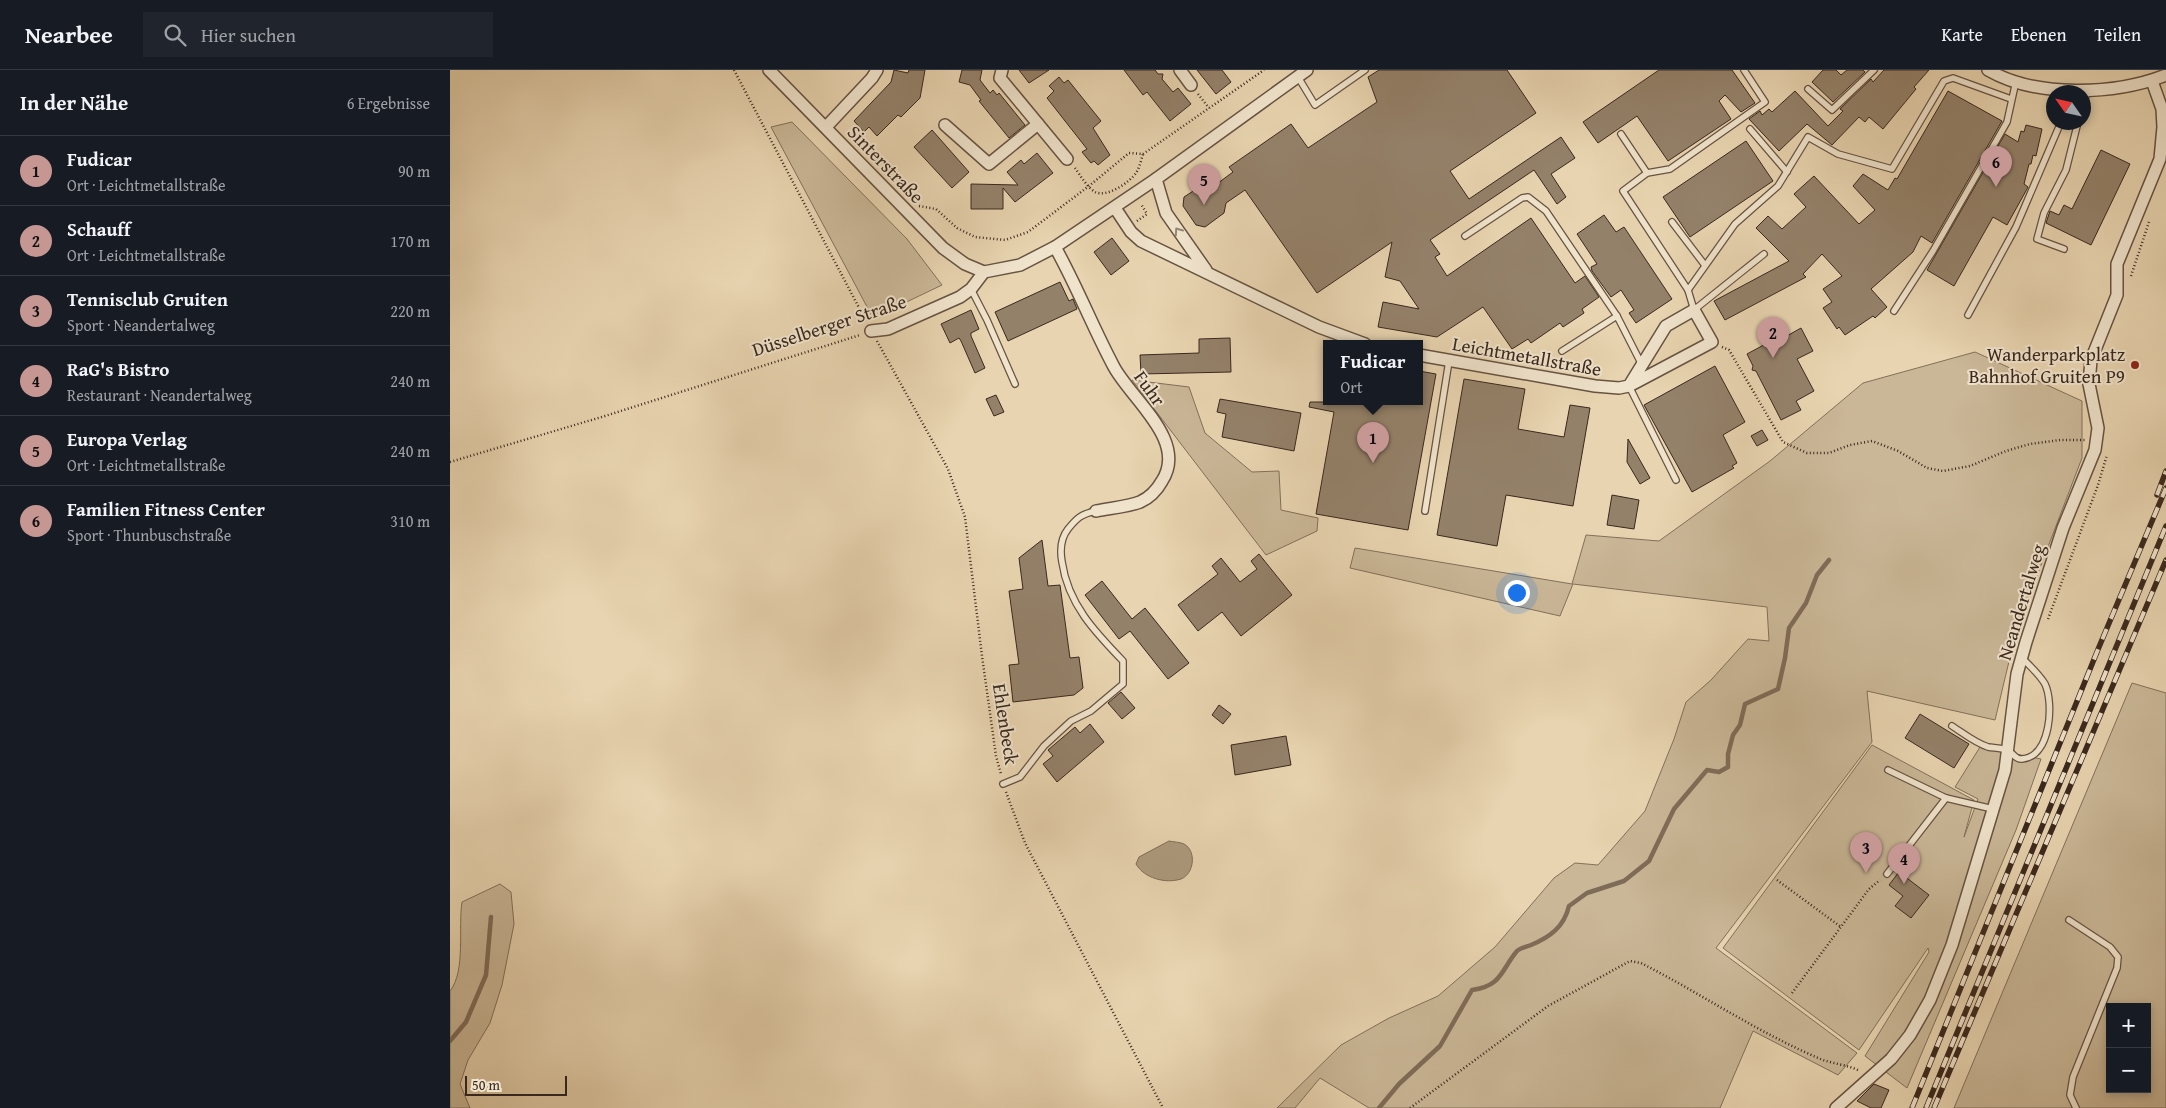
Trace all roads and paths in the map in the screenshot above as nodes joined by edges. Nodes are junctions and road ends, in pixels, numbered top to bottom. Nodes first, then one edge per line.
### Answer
1 (734, 70) edge
2 (769, 70) edge
3 (877, 70) edge
4 (1002, 70) edge
5 (1180, 70) edge
6 (1264, 70) edge
7 (1365, 70) edge
8 (1744, 70) edge
9 (1874, 70) edge
10 (1988, 70) edge
11 (1302, 73) edge
12 (2166, 76) edge
13 (2016, 81) junction
14 (2152, 81) junction
15 (1191, 85) joint
16 (2046, 86) edge
17 (1808, 90) dead end
18 (2091, 90) edge
19 (2011, 100) junction
20 (1209, 108) junction
21 (1038, 124) junction
22 (945, 125) dead end
23 (826, 127) junction
24 (1750, 129) dead end
25 (2058, 130) edge
26 (2076, 130) edge
27 (1622, 134) dead end
28 (1143, 154) junction
29 (1067, 159) joint
30 (1787, 172) junction
31 (1647, 174) junction
32 (1156, 179) junction
33 (1089, 186) junction
34 (915, 206) dead end
35 (1114, 208) junction
36 (1672, 222) dead end
37 (1465, 236) dead end
38 (1055, 247) junction
39 (2064, 249) dead end
40 (1764, 254) dead end
41 (1704, 264) junction
42 (1207, 271) junction
43 (984, 272) junction
44 (971, 289) junction
45 (1688, 290) junction
46 (1694, 310) junction
47 (1894, 311) dead end
48 (1968, 315) dead end
49 (1617, 316) junction
50 (872, 331) junction
51 (1354, 340) edge
52 (1712, 342) junction
53 (1562, 351) dead end
54 (1423, 356) edge
55 (1449, 361) junction
56 (1642, 363) junction
57 (1015, 384) dead end
58 (1628, 386) junction
59 (2097, 440) junction
60 (2107, 452) dead end
61 (450, 462) edge
62 (1676, 480) dead end
63 (1096, 511) joint
64 (1426, 511) dead end
65 (2044, 626) dead end
66 (2021, 658) junction
67 (1952, 726) dead end
68 (2008, 750) junction
69 (1888, 770) dead end
70 (1003, 784) junction
71 (1946, 798) junction
72 (1993, 809) junction
73 (1887, 874) joint
74 (1777, 880) dead end
75 (2069, 920) dead end
76 (1841, 927) junction
77 (1792, 993) dead end
78 (1873, 1076) junction
79 (1163, 1108) edge
80 (1410, 1108) edge
81 (1836, 1108) edge
82 (2076, 1108) edge

1 - 50 path, Ehlenbeck
2 - 23 street, Sinterstraße
3 - 23 street
4 - 21 street
5 - 15 street
6 - 20 path
7 - 11 lane
8 - 31 lane
9 - 17 lane
10 - 13 street
11 - 32 street
12 - 14 street
13 - 16 street
13 - 19 lane
14 - 18 street
14 - 59 street, Neandertalweg
15 - 20 path
19 - 30 lane
19 - 47 lane
20 - 28 path
21 - 22 street
21 - 29 street
23 - 43 street, Sinterstraße
24 - 30 lane
25 - 48 lane
26 - 39 lane
27 - 31 lane
28 - 33 path
28 - 33 path
29 - 33 path
30 - 41 lane
31 - 45 lane
32 - 35 street
42 -> 32 street
33 - 34 path
35 - 38 street
35 - 42 street
36 - 41 lane
37 - 49 lane
38 - 43 street
38 - 63 street, Fuhr
40 - 46 lane
41 - 45 lane
42 - 51 street
43 - 44 street, Düsselberger Straße
44 - 50 street, Düsselberger Straße
44 - 57 lane
45 - 46 lane
46 - 52 street
46 - 56 street
49 - 53 lane
49 - 56 lane
50 - 61 path, Düsselberger Straße
50 - 70 path, Ehlenbeck
52 - 58 street, Leichtmetallstraße
52 - 59 path
54 - 55 street, Leichtmetallstraße
55 - 58 street, Leichtmetallstraße
55 - 64 lane
56 - 58 street
58 - 62 lane
59 - 66 street, Neandertalweg
60 - 65 path
63 - 70 lane
66 - 68 street, Neandertalweg
66 - 68 lane
67 - 68 lane
68 - 72 street, Neandertalweg
69 - 71 lane
70 - 79 path, Ehlenbeck
71 - 72 lane
71 - 73 lane
72 - 78 street, Neandertalweg
73 - 76 path
74 - 76 path
75 - 82 lane
76 - 77 path
78 - 80 path
78 - 81 street, Neandertalweg

